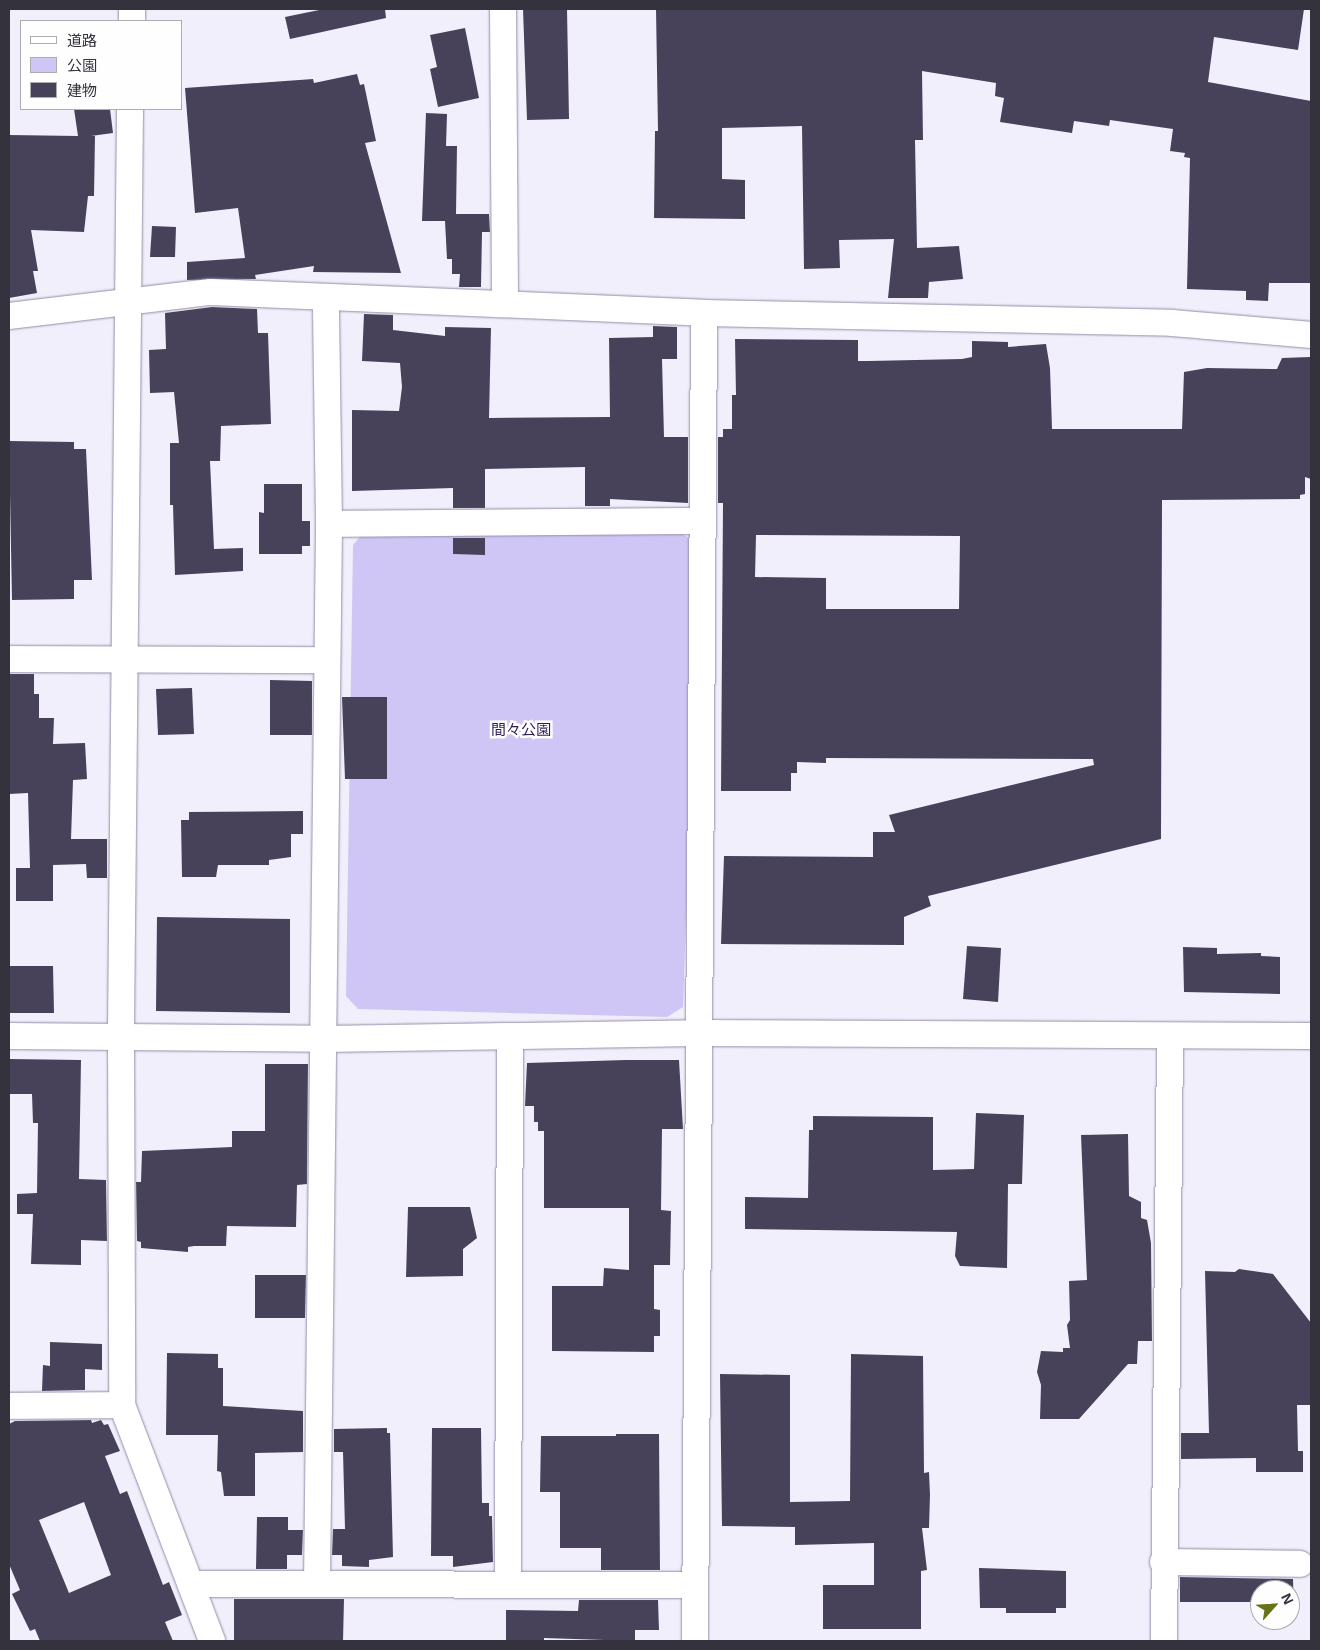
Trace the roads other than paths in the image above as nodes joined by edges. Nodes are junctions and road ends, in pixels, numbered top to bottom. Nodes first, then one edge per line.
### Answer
1 (503, 9) edge
2 (130, 110) edge
3 (326, 299) junction
4 (126, 300) junction
5 (505, 303) junction
6 (704, 313) junction
7 (9, 316) edge
8 (1311, 335) edge
9 (701, 522) junction
10 (328, 524) junction
11 (127, 658) junction
12 (9, 659) edge
13 (326, 660) junction
14 (698, 1034) junction
15 (9, 1036) edge
16 (121, 1036) junction
17 (510, 1036) junction
18 (1170, 1036) junction
19 (1311, 1036) edge
20 (324, 1039) junction
21 (122, 1405) junction
22 (9, 1406) edge
23 (1163, 1562) junction
24 (1300, 1564) dead end
25 (191, 1584) junction
26 (317, 1584) junction
27 (508, 1584) junction
28 (695, 1585) junction
29 (212, 1641) edge
30 (695, 1641) edge
31 (1164, 1641) edge

1 - 5 street
2 - 4 street
3 - 4 street
3 - 5 street
3 - 10 street
4 - 7 street
4 - 11 street
5 - 6 street
6 - 8 street
6 - 9 street
9 - 10 street
9 - 14 street
10 - 13 street
11 - 12 street
11 - 13 street
11 - 16 street
13 - 20 street
14 - 17 street
14 - 18 street
14 - 28 street
15 - 16 street
16 - 20 street
16 - 21 street
17 - 20 street
17 - 27 street
18 - 19 street
18 - 23 street
20 - 26 street
21 - 22 street
21 - 25 street
23 - 24 street
23 - 31 street
25 - 26 street
25 - 29 street
26 - 27 street
27 - 28 street
28 - 30 street

